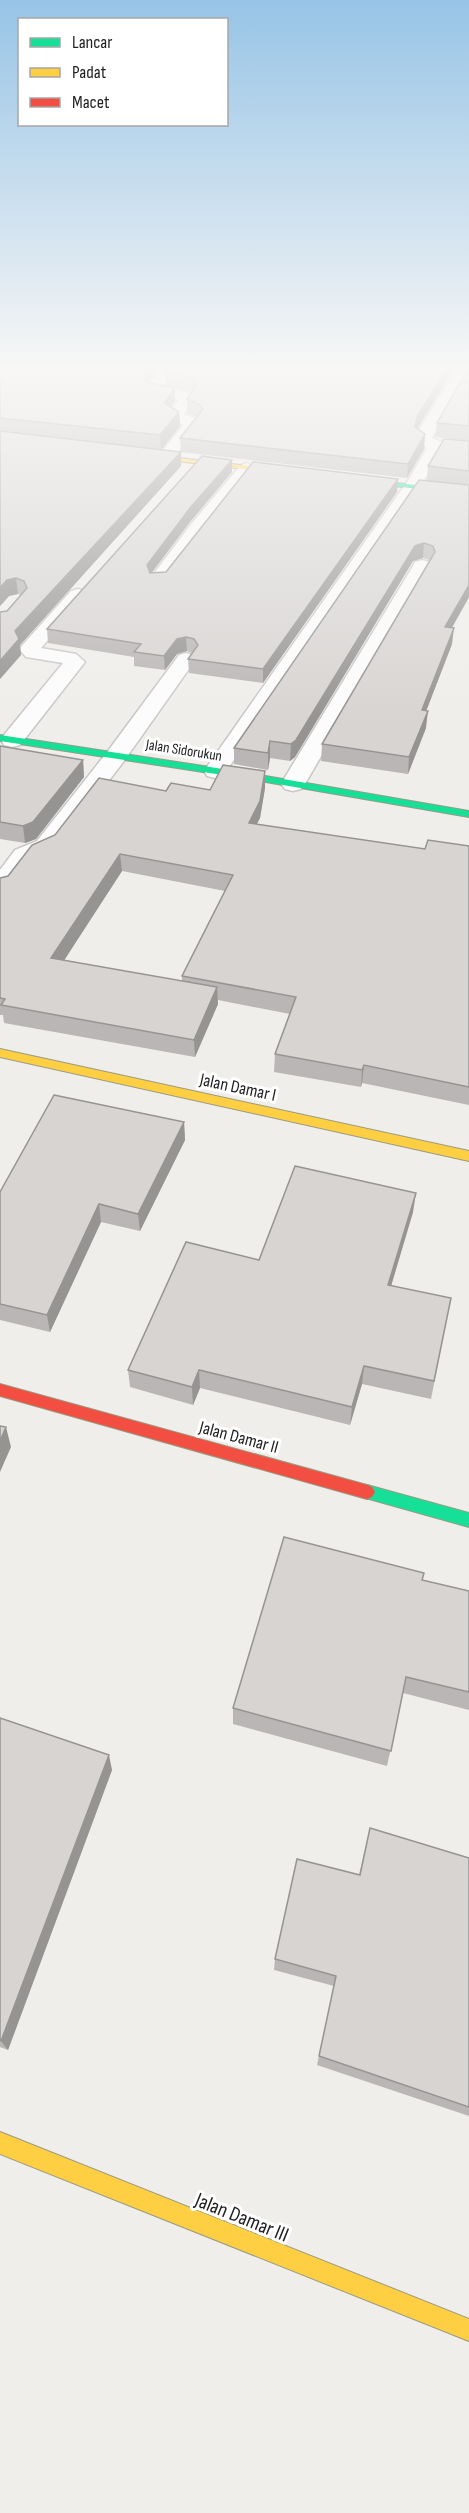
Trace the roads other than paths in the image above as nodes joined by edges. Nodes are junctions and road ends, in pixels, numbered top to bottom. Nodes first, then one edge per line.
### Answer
1 (232, 486) edge
2 (412, 486) edge
3 (414, 486) edge
4 (469, 493) edge
5 (422, 566) dead end
6 (93, 579) edge
7 (158, 580) edge
8 (186, 659) edge
9 (6, 739) edge
10 (117, 756) junction
11 (215, 771) junction
12 (293, 784) junction
13 (469, 814) edge
14 (0, 887) edge
15 (0, 1053) edge
16 (469, 1156) edge
17 (0, 1390) edge
18 (469, 1520) edge
19 (0, 2144) edge
20 (469, 2330) edge

1 - 7 street
2 - 11 street
3 - 4 street
5 - 12 street
6 - 9 street
8 - 10 street
9 - 10 street, Jalan Sidorukun
10 - 11 street, Jalan Sidorukun
10 - 14 street
11 - 12 street, Jalan Sidorukun
12 - 13 street, Jalan Sidorukun
15 - 16 street, Jalan Damar I
17 - 18 street, Jalan Damar II
19 - 20 street, Jalan Damar III

